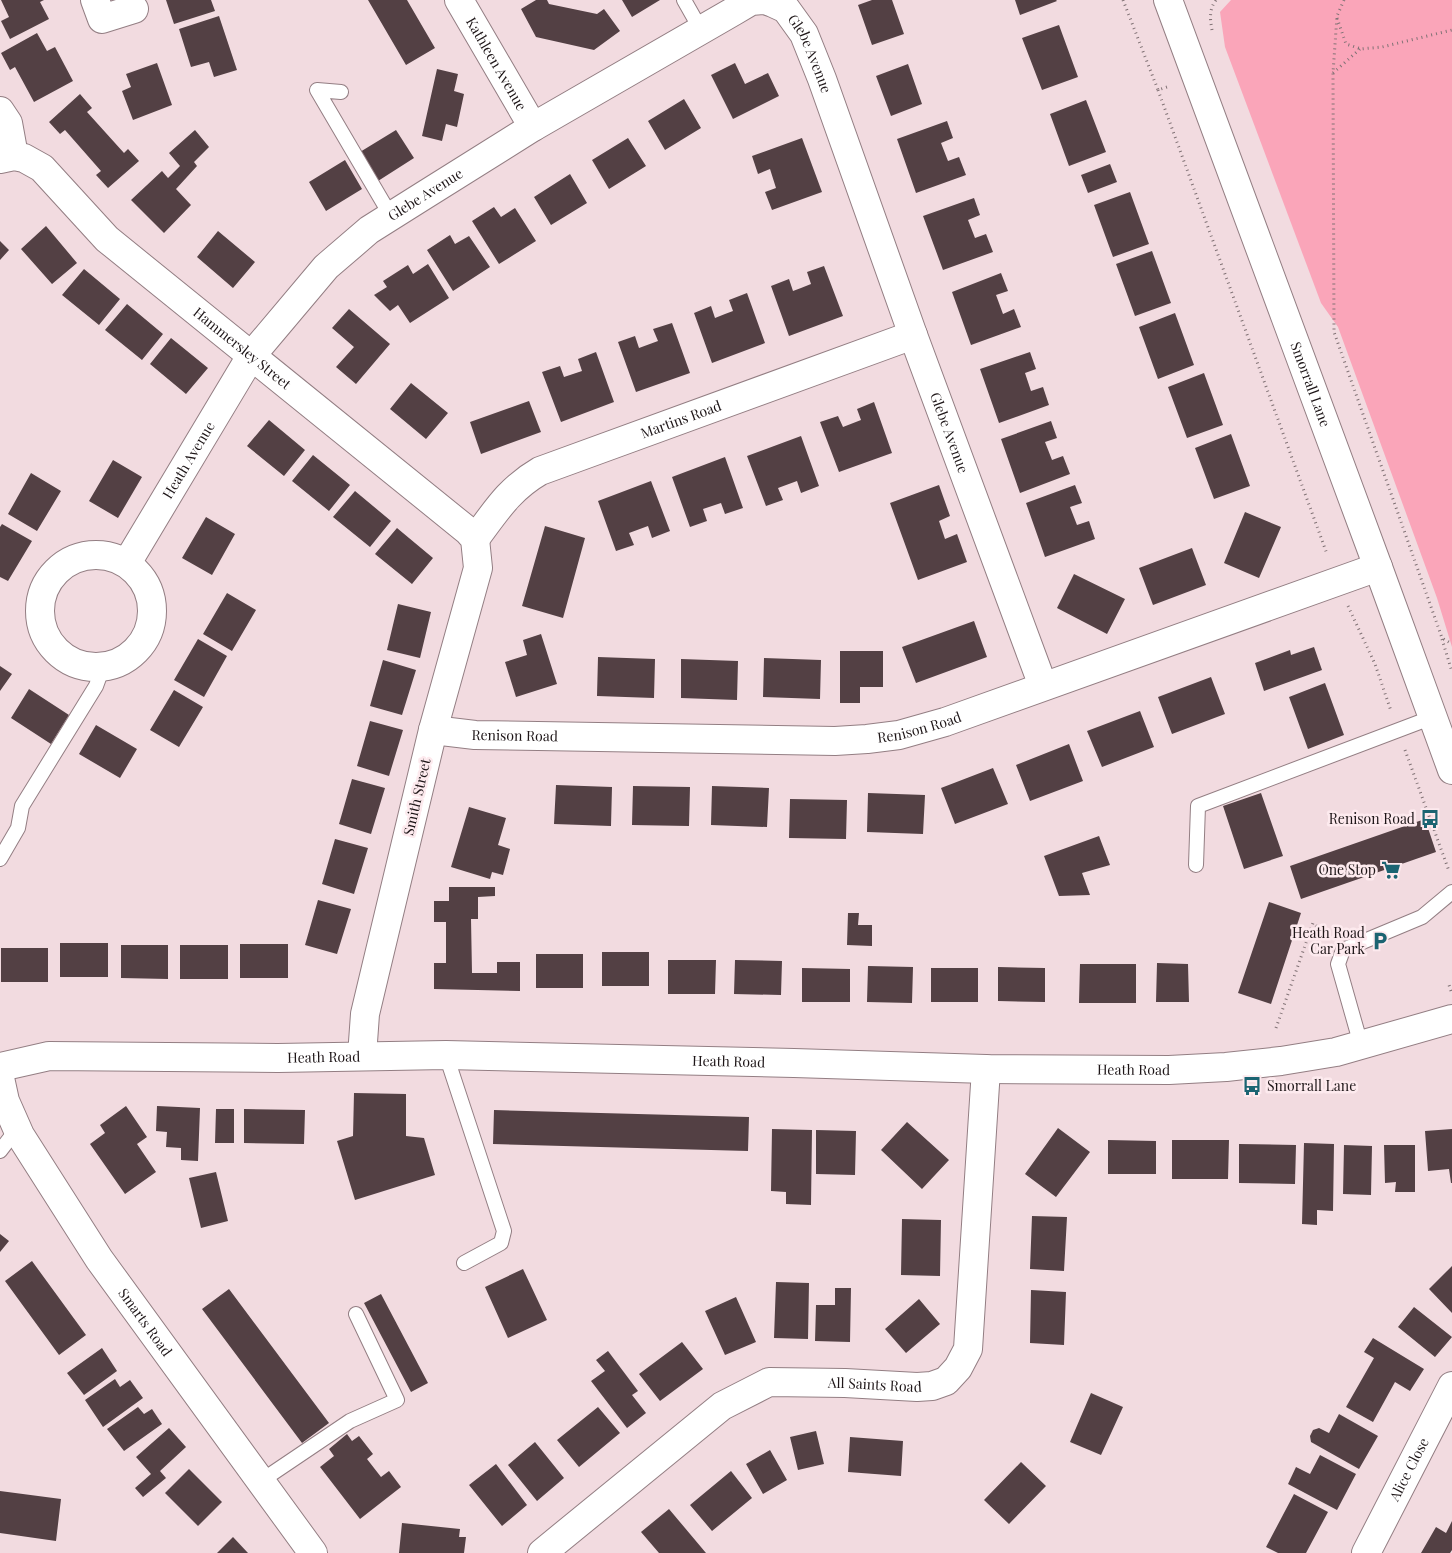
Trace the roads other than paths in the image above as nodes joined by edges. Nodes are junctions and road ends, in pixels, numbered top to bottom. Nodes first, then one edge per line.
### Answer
1 (95, 0) edge
2 (459, 0) edge
3 (684, 0) edge
4 (1168, 0) edge
5 (134, 9) dead end
6 (701, 30) junction
7 (341, 92) dead end
8 (0, 111) edge
9 (533, 127) junction
10 (7, 158) edge
11 (391, 216) junction
12 (913, 336) junction
13 (251, 356) junction
14 (475, 539) junction
15 (126, 563) junction
16 (1378, 567) junction
17 (103, 667) junction
18 (1043, 686) junction
19 (1433, 717) junction
20 (433, 730) junction
21 (1452, 770) edge
22 (0, 859) edge
23 (1196, 865) dead end
24 (1452, 892) edge
25 (1452, 1019) edge
26 (1361, 1045) junction
27 (446, 1055) junction
28 (362, 1056) junction
29 (0, 1067) edge
30 (986, 1070) junction
31 (0, 1078) edge
32 (17, 1128) junction
33 (0, 1151) edge
34 (464, 1263) dead end
35 (356, 1314) dead end
36 (1452, 1386) edge
37 (261, 1481) junction
38 (313, 1553) edge
39 (542, 1553) edge
40 (1366, 1553) edge

1 - 5 street
2 - 9 street, Kathleen Avenue
3 - 6 lane
4 - 16 street, Smorrall Lane
6 - 9 street, Glebe Avenue
6 - 12 street, Glebe Avenue
7 - 11 lane
8 - 10 street
9 - 11 street, Glebe Avenue
10 - 13 street, Hammersley Street
11 - 13 street, Glebe Avenue
12 - 14 street, Martins Road
12 - 18 street, Glebe Avenue
13 - 14 street, Hammersley Street
13 - 15 street, Heath Avenue
14 - 20 street, Smith Street
15 - 17 street
15 - 17 street
16 - 18 street, Renison Road
16 - 19 street, Smorrall Lane
17 - 22 lane
18 - 20 street, Renison Road
19 - 21 street, Smorrall Lane
19 - 23 lane
20 - 28 street, Smith Street
24 - 26 lane
25 - 26 street, Heath Road
26 - 30 street, Heath Road
27 - 28 street, Heath Road
27 - 30 street, Heath Road
27 - 34 lane
28 - 29 street, Heath Road
30 - 39 street, All Saints Road
31 - 32 street, Smarts Road
32 - 33 lane
32 - 37 street, Smarts Road
35 - 37 lane
36 - 40 street, Alice Close
37 - 38 street, Smarts Road

